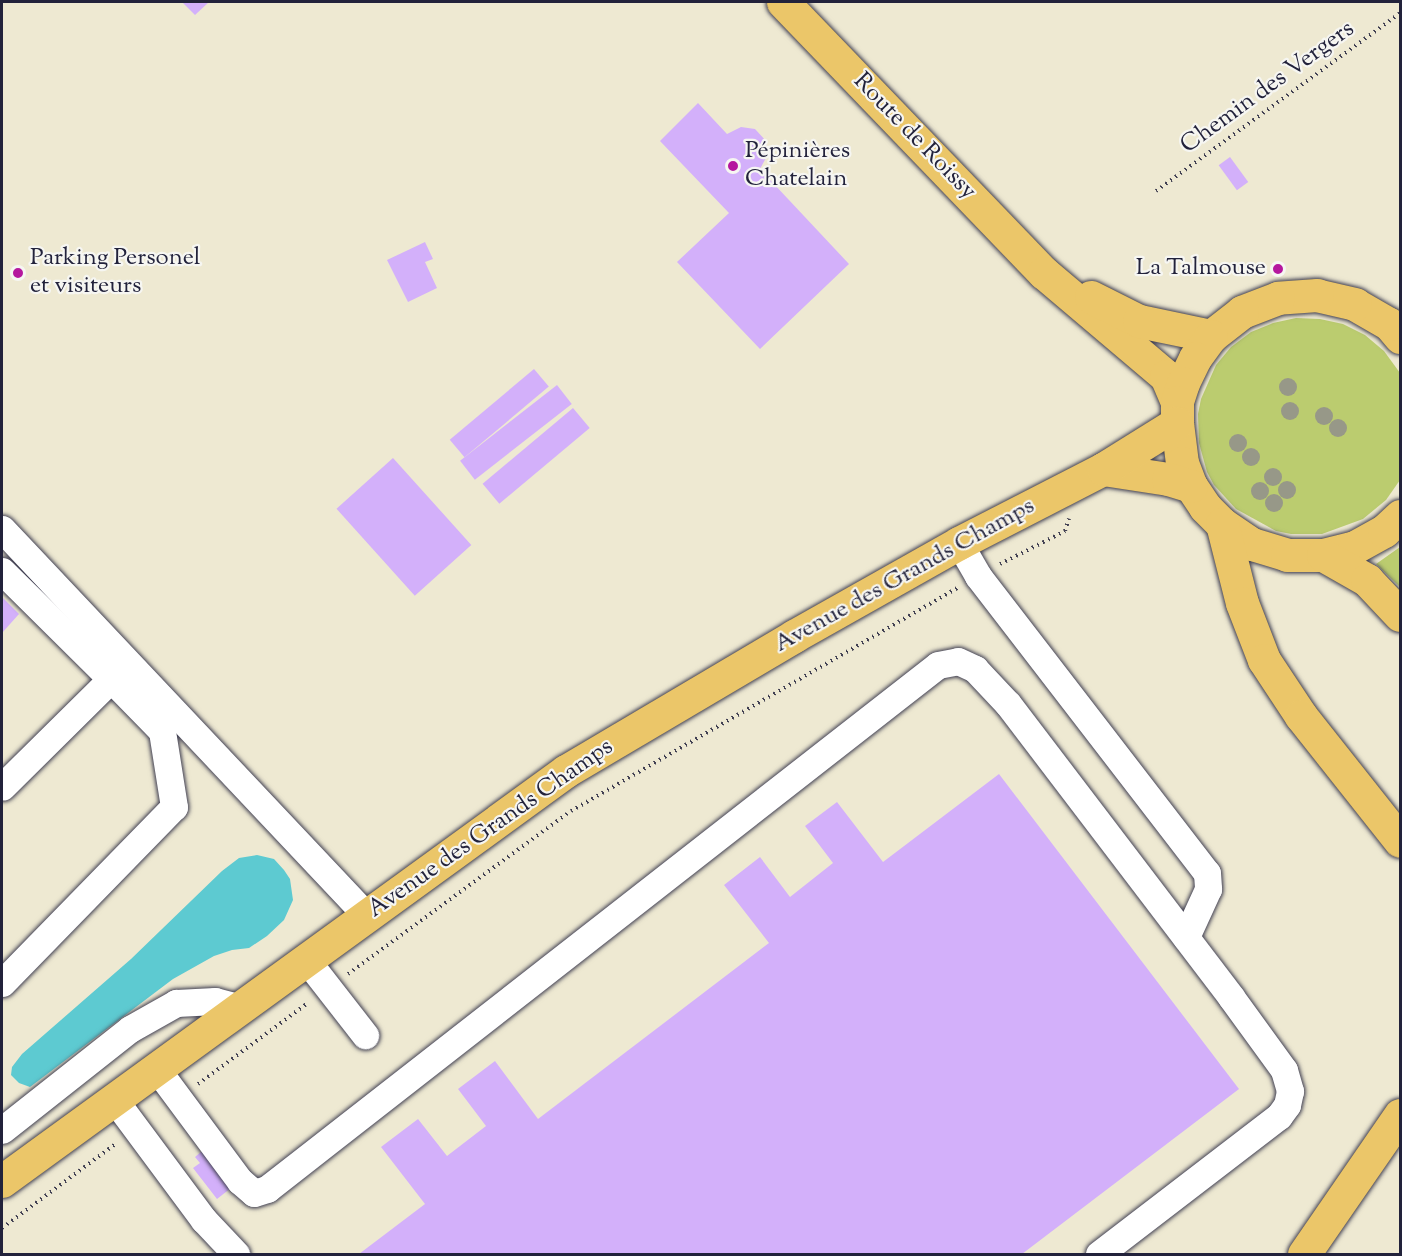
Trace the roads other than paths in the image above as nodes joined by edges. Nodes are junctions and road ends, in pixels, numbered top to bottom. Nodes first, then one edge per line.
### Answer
1 (783, 2) edge
2 (1044, 273) junction
3 (1211, 336) junction
4 (1401, 337) edge
5 (1177, 412) junction
6 (1103, 469) junction
7 (1191, 486) junction
8 (1401, 516) edge
9 (1222, 524) junction
10 (2, 529) edge
11 (959, 543) junction
12 (1323, 555) junction
13 (2, 571) edge
14 (1401, 615) edge
15 (111, 680) junction
16 (2, 787) edge
17 (1401, 841) edge
18 (366, 915) junction
19 (1186, 937) junction
20 (305, 958) junction
21 (2, 983) edge
22 (238, 1007) junction
23 (364, 1035) dead end
24 (156, 1068) junction
25 (114, 1099) junction
26 (1401, 1114) edge
27 (2, 1130) edge
28 (2, 1181) edge
29 (236, 1254) edge
30 (1099, 1254) edge
31 (1304, 1254) edge

1 - 2 main road, Route de Roissy
2 - 3 main road
2 - 5 main road
3 - 4 main road
3 - 5 main road
5 - 6 main road, Avenue des Grands Champs
5 - 7 main road
6 - 7 main road
6 - 11 main road, Avenue des Grands Champs
7 - 9 main road
8 - 12 main road
9 - 12 main road
9 - 17 main road
10 - 18 lane
11 - 18 main road, Avenue des Grands Champs
11 - 19 lane
12 - 14 main road
13 - 15 lane
15 - 16 lane
15 - 21 lane
18 - 20 main road, Avenue des Grands Champs
19 - 24 lane
19 - 30 lane
20 - 22 main road, Avenue des Grands Champs
20 - 23 lane
22 - 24 main road, Avenue des Grands Champs
22 - 27 lane
24 - 25 main road, Avenue des Grands Champs
25 - 28 main road, Avenue des Grands Champs
25 - 29 lane
26 - 31 main road

